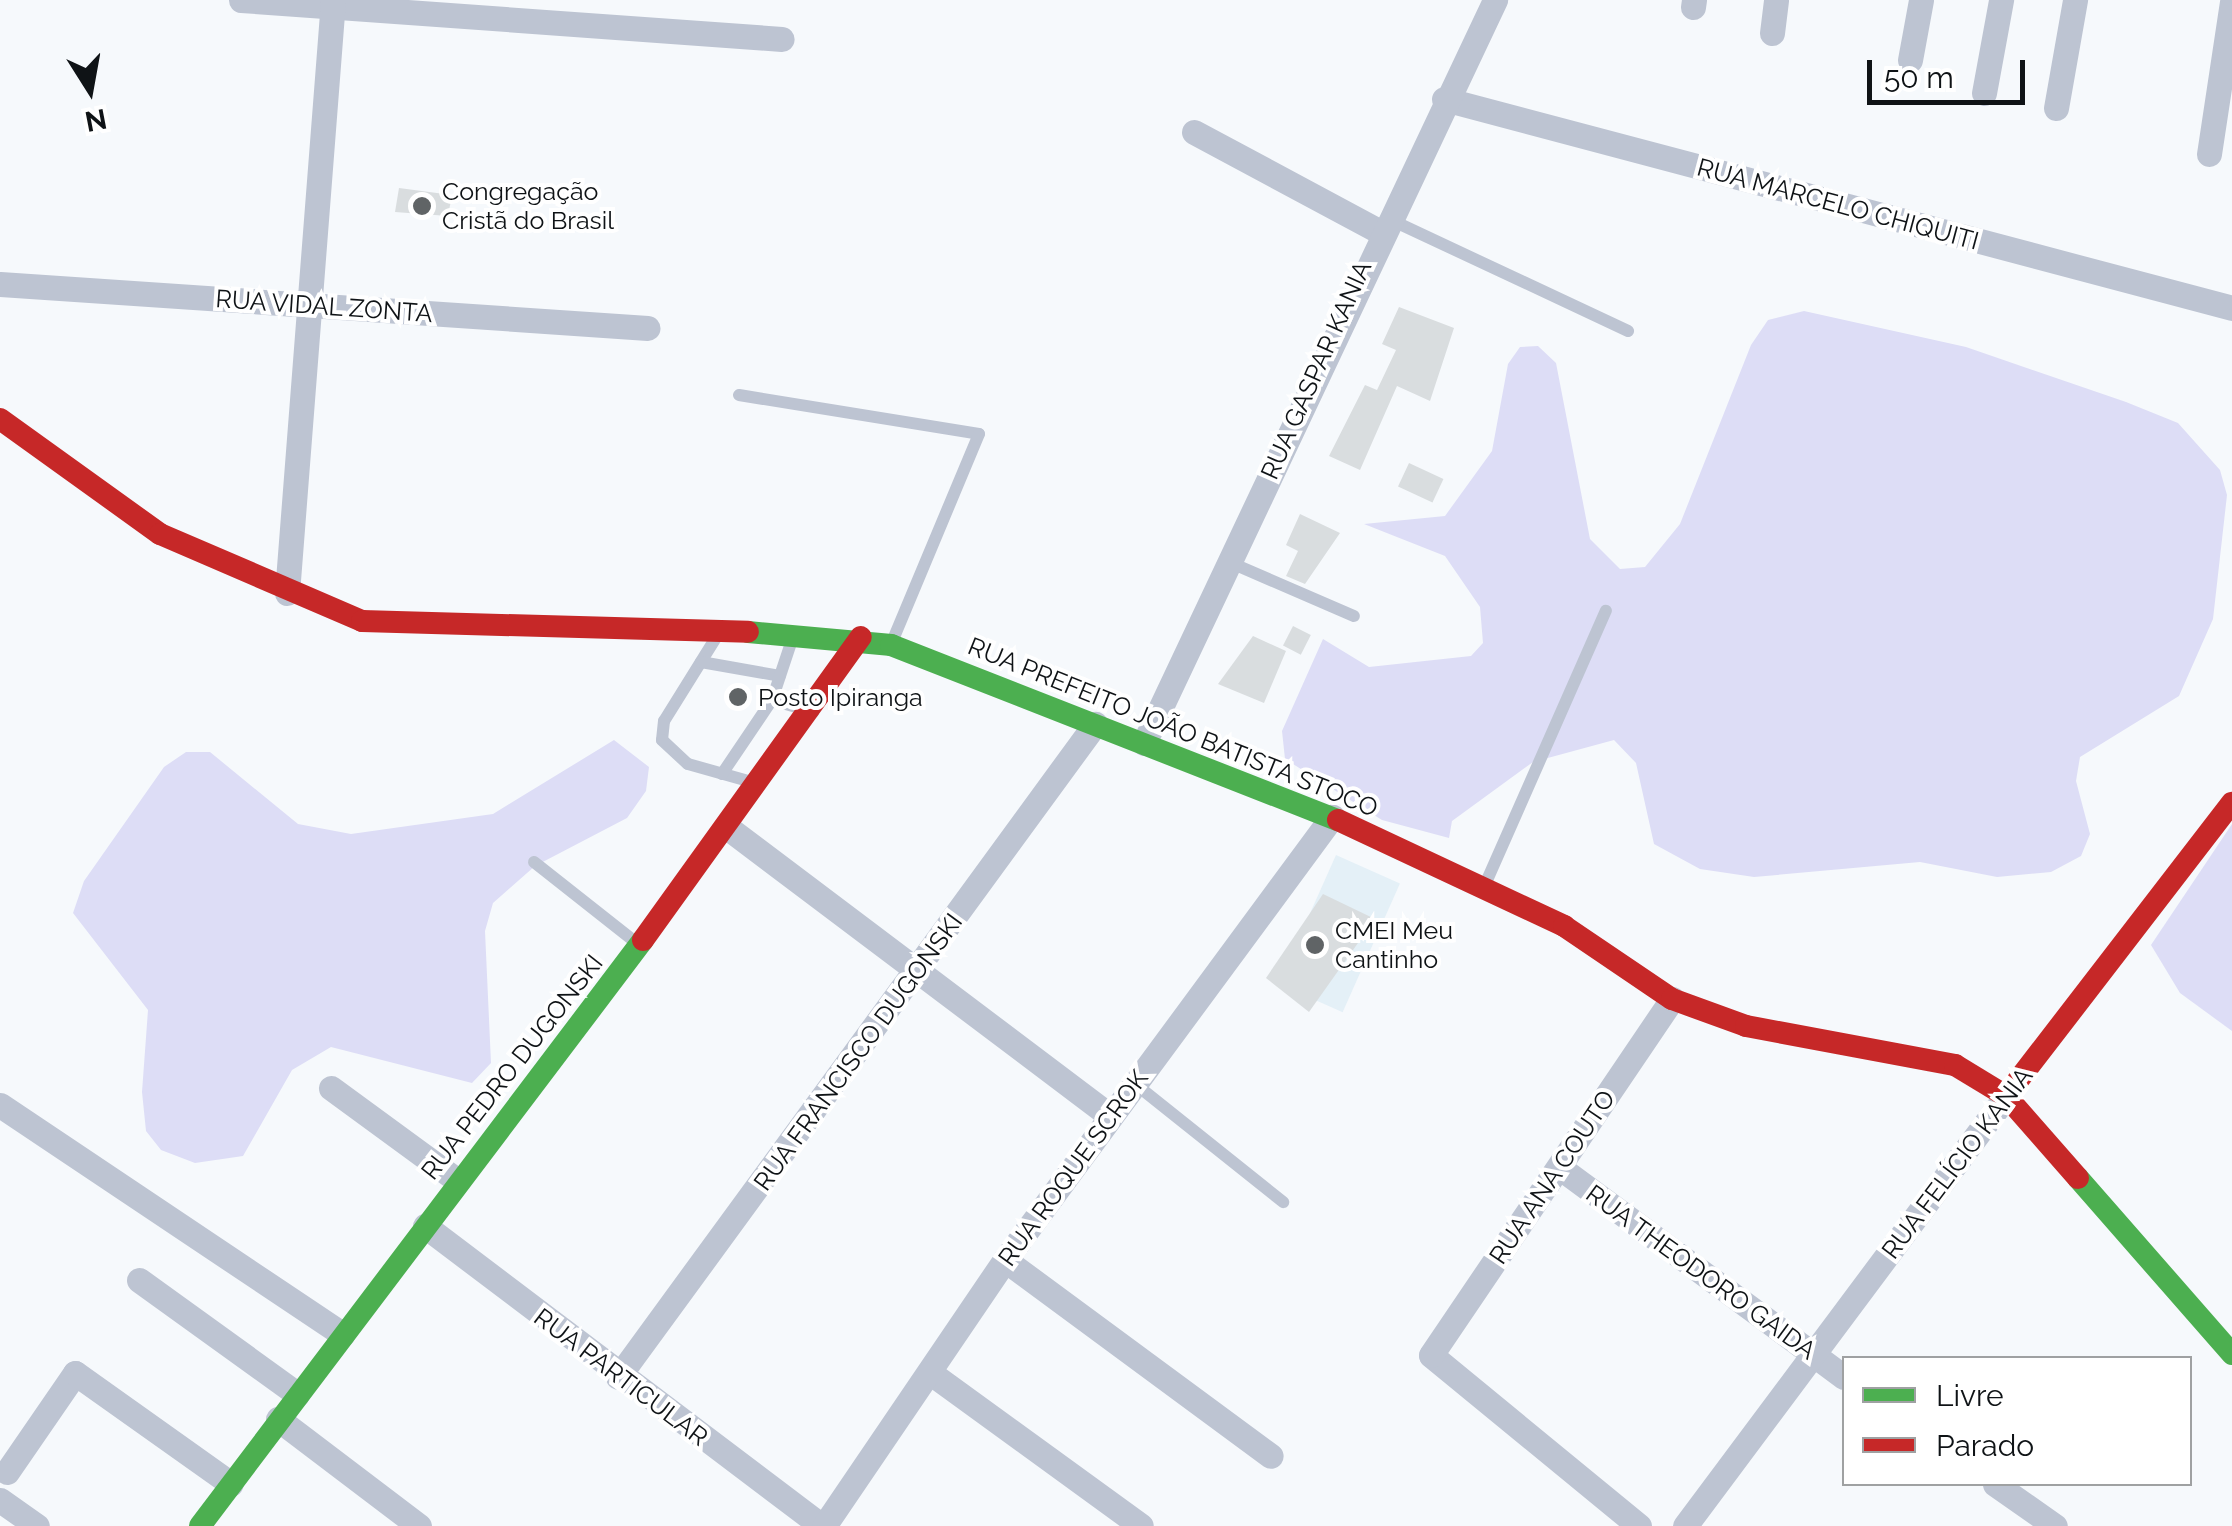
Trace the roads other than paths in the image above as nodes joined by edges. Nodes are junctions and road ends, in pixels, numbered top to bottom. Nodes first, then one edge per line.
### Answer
1 (241, 0) edge
2 (1495, 0) edge
3 (1776, 0) edge
4 (1921, 0) edge
5 (2001, 0) edge
6 (2075, 0) edge
7 (2232, 2) edge
8 (333, 3) edge
9 (1772, 33) dead end
10 (782, 39) dead end
11 (1910, 60) dead end
12 (1984, 93) dead end
13 (1444, 99) junction
14 (2056, 108) dead end
15 (1194, 132) dead end
16 (2209, 154) dead end
17 (1383, 225) junction
18 (0, 284) edge
19 (314, 305) junction
20 (2232, 308) edge
21 (648, 328) dead end
22 (1628, 330) dead end
23 (740, 395) dead end
24 (0, 419) edge
25 (1229, 562) junction
26 (287, 593) junction
27 (1606, 611) dead end
28 (1354, 616) dead end
29 (721, 630) junction
30 (794, 634) junction
31 (861, 638) junction
32 (890, 645) junction
33 (701, 662) junction
34 (780, 676) junction
35 (772, 700) junction
36 (815, 712) junction
37 (1095, 724) junction
38 (1144, 742) junction
39 (722, 774) junction
40 (759, 784) junction
41 (2232, 802) edge
42 (1332, 816) junction
43 (728, 828) junction
44 (534, 862) dead end
45 (1484, 887) junction
46 (640, 946) junction
47 (922, 967) junction
48 (1672, 998) junction
49 (1134, 1083) junction
50 (331, 1088) dead end
51 (2006, 1096) junction
52 (0, 1105) edge
53 (1110, 1116) junction
54 (1559, 1167) junction
55 (458, 1181) junction
56 (1283, 1202) dead end
57 (425, 1226) junction
58 (1005, 1260) junction
59 (138, 1280) dead end
60 (342, 1334) junction
61 (2225, 1346) edge
62 (1812, 1354) junction
63 (2232, 1366) edge
64 (932, 1374) junction
65 (1842, 1376) edge
66 (618, 1377) junction
67 (297, 1394) junction
68 (278, 1420) junction
69 (1270, 1456) dead end
70 (6, 1472) dead end
71 (231, 1484) junction
72 (1998, 1486) edge
73 (0, 1500) edge
74 (37, 1526) edge
75 (200, 1526) edge
76 (419, 1526) edge
77 (822, 1526) edge
78 (1140, 1526) edge
79 (1638, 1526) edge
80 (1685, 1526) edge
81 (2055, 1526) edge

1 - 8 street
2 - 13 street, RUA GASPAR KANIA
3 - 9 street
4 - 11 street
5 - 12 street
6 - 14 street
7 - 16 street
8 - 10 street
8 - 19 street
13 - 17 street, RUA GASPAR KANIA
13 - 20 street, RUA MARCELO CHIQUITI
15 - 17 street
17 - 22 lane
17 - 25 street, RUA GASPAR KANIA
18 - 19 street, RUA VIDAL ZONTA
19 - 21 street, RUA VIDAL ZONTA
19 - 26 street
23 - 32 lane
24 - 26 main road, RUA PREFEITO JOÃO BATISTA STOCO
25 - 28 lane
25 - 38 street, RUA GASPAR KANIA
26 - 29 main road, RUA PREFEITO JOÃO BATISTA STOCO
27 - 45 lane
29 - 30 main road, RUA PREFEITO JOÃO BATISTA STOCO
29 - 33 lane
30 - 31 main road, RUA PREFEITO JOÃO BATISTA STOCO
30 - 34 lane
31 - 32 main road, RUA PREFEITO JOÃO BATISTA STOCO
31 - 36 main road, RUA PEDRO DUGONSKI
32 - 37 main road, RUA PREFEITO JOÃO BATISTA STOCO
33 - 34 lane
33 - 39 lane
34 - 35 lane
35 - 36 lane
35 - 39 lane
36 - 40 main road, RUA PEDRO DUGONSKI
37 - 38 main road, RUA PREFEITO JOÃO BATISTA STOCO
37 - 47 street, RUA FRANCISCO DUGONSKI
38 - 42 main road, RUA PREFEITO JOÃO BATISTA STOCO
39 - 40 lane
40 - 43 main road, RUA PEDRO DUGONSKI
41 - 51 main road, RUA FELÍCIO KANIA
42 - 45 main road, RUA PREFEITO JOÃO BATISTA STOCO
42 - 49 street, RUA ROQUE SCROK
43 - 46 main road, RUA PEDRO DUGONSKI
43 - 47 street
44 - 46 lane
45 - 48 main road, RUA PREFEITO JOÃO BATISTA STOCO
46 - 55 main road, RUA PEDRO DUGONSKI
47 - 53 street
47 - 66 street, RUA FRANCISCO DUGONSKI
48 - 51 main road, RUA PREFEITO JOÃO BATISTA STOCO
48 - 54 street, RUA ANA COUTO
49 - 53 street, RUA ROQUE SCROK
49 - 56 lane
50 - 55 street
51 - 61 main road, RUA PREFEITO JOÃO BATISTA STOCO
51 - 62 street, RUA FELÍCIO KANIA
52 - 60 street
53 - 58 street, RUA ROQUE SCROK
54 - 62 street, RUA THEODORO GAIDA
54 - 79 street, RUA ANA COUTO
55 - 57 main road, RUA PEDRO DUGONSKI
57 - 60 main road, RUA PEDRO DUGONSKI
57 - 66 street, RUA PARTICULAR
58 - 64 street, RUA ROQUE SCROK
58 - 69 street
59 - 67 street
60 - 67 main road, RUA PEDRO DUGONSKI
61 - 63 main road, RUA PREFEITO JOÃO BATISTA STOCO
62 - 65 street, RUA THEODORO GAIDA
62 - 80 street, RUA FELÍCIO KANIA
64 - 77 street, RUA ROQUE SCROK
64 - 78 street
66 - 77 street, RUA PARTICULAR
67 - 68 main road, RUA PEDRO DUGONSKI
68 - 71 main road, RUA PEDRO DUGONSKI
68 - 76 street
70 - 71 street
71 - 75 main road, RUA PEDRO DUGONSKI
72 - 81 street
73 - 74 street

